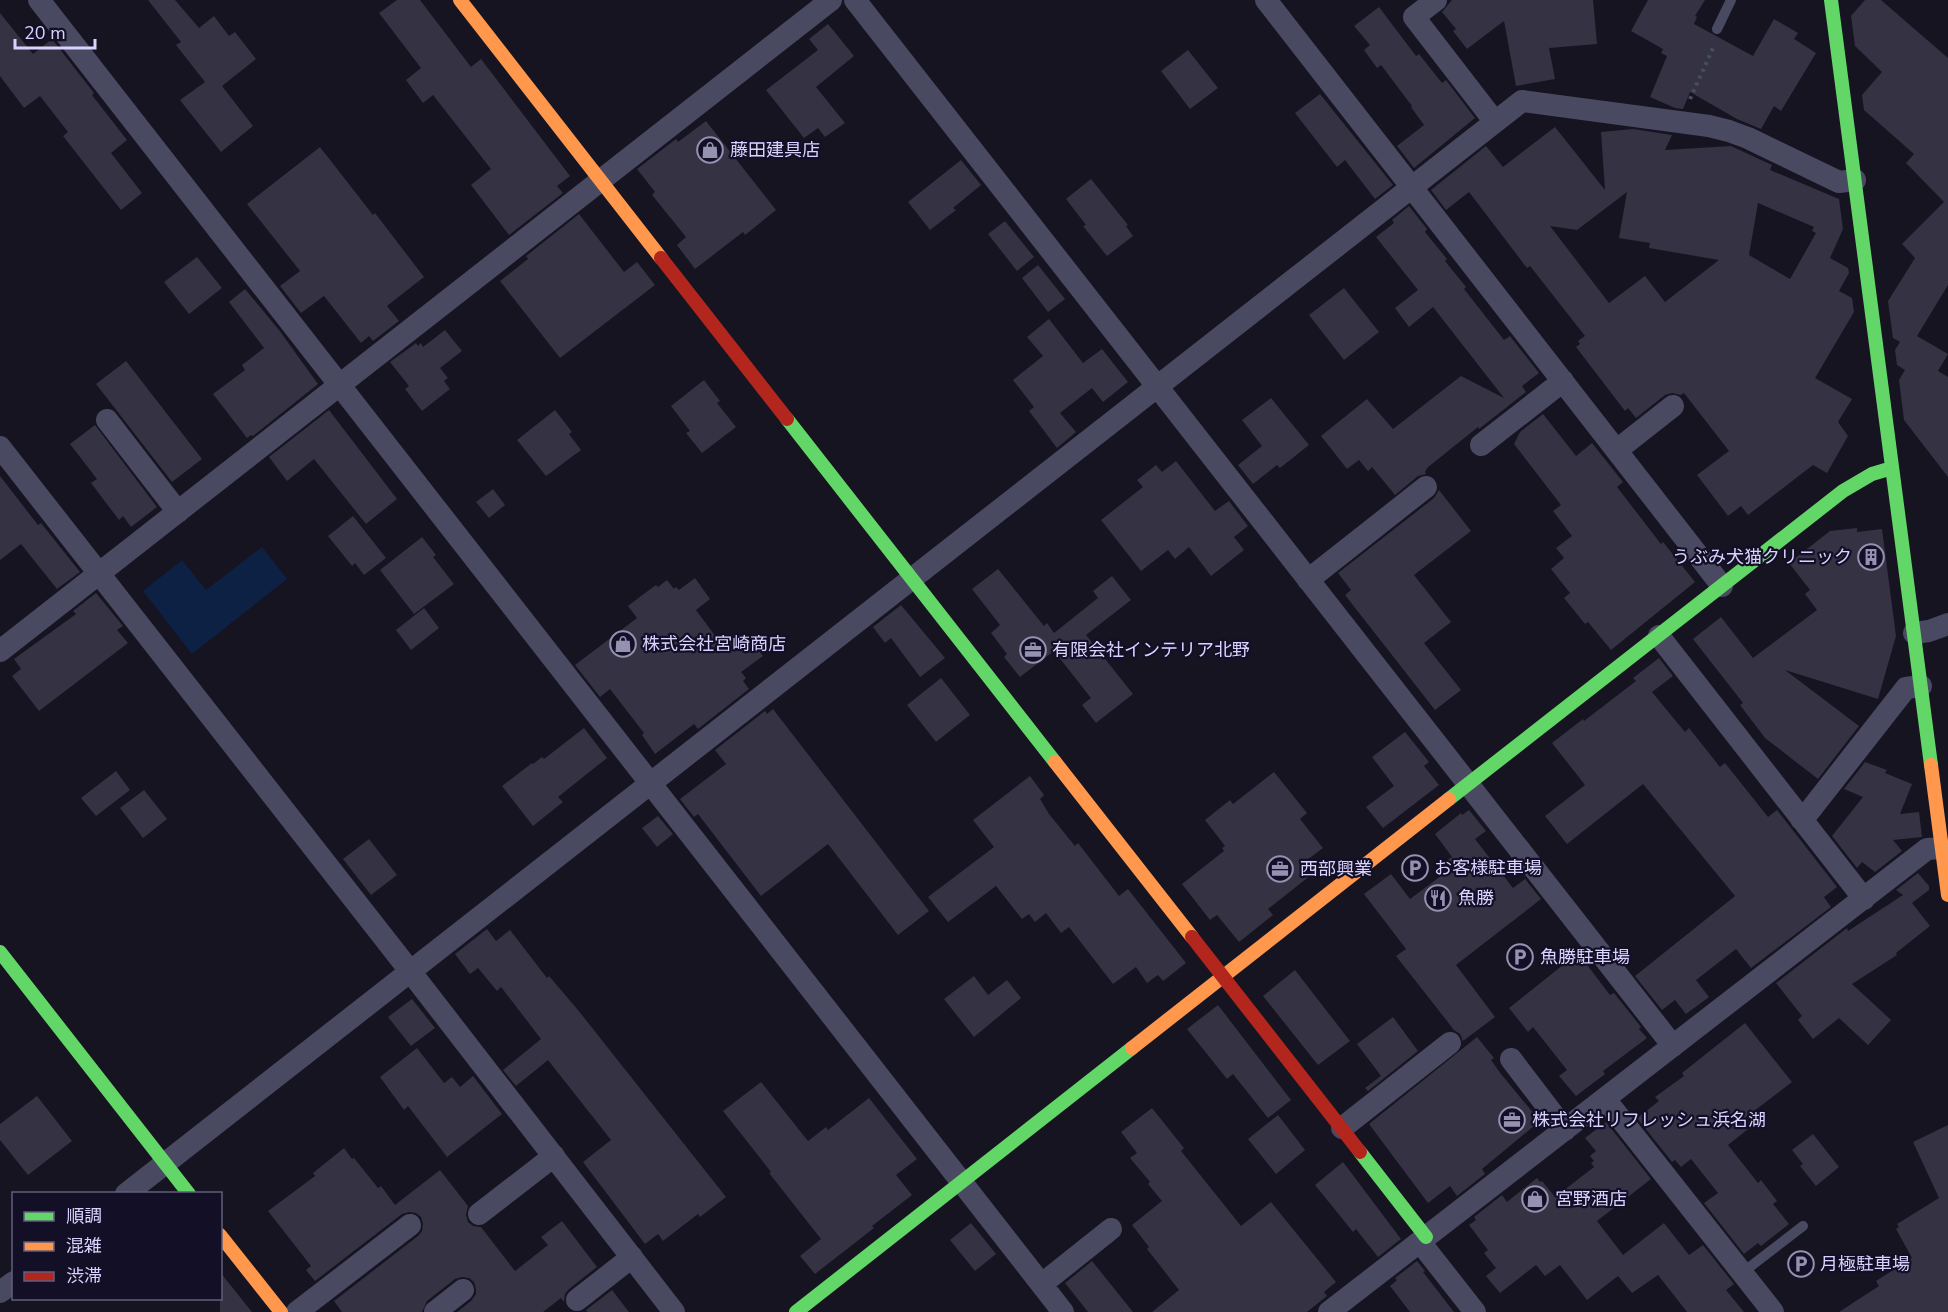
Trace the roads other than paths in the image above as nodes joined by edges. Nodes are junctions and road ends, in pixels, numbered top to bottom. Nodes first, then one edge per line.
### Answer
1 (39, 0) edge
2 (459, 0) edge
3 (831, 0) edge
4 (855, 0) edge
5 (1266, 0) edge
6 (1436, 0) edge
7 (1731, 0) edge
8 (1831, 0) edge
9 (1717, 28) road end
10 (1495, 122) junction
11 (1855, 180) junction
12 (601, 181) junction
13 (1412, 187) junction
14 (1563, 381) junction
15 (340, 385) junction
16 (1157, 386) junction
17 (1673, 406) dead end
18 (107, 420) dead end
19 (1481, 445) dead end
20 (0, 447) edge
21 (1617, 450) junction
22 (1892, 468) junction
23 (1426, 487) dead end
24 (178, 512) junction
25 (99, 574) junction
26 (912, 579) junction
27 (1308, 580) junction
28 (1722, 586) junction
29 (1948, 624) edge
30 (1914, 633) junction
31 (1659, 636) junction
32 (0, 651) edge
33 (1921, 686) junction
34 (651, 783) junction
35 (1468, 785) junction
36 (1801, 819) junction
37 (1943, 819) edge
38 (1942, 848) junction
39 (1948, 895) edge
40 (1864, 899) junction
41 (0, 952) edge
42 (410, 971) junction
43 (1223, 977) junction
44 (1450, 1043) dead end
45 (1673, 1046) junction
46 (1510, 1059) dead end
47 (1605, 1099) junction
48 (1341, 1128) junction
49 (1565, 1130) junction
50 (554, 1156) junction
51 (165, 1163) junction
52 (962, 1182) junction
53 (129, 1192) edge
54 (187, 1192) edge
55 (479, 1214) dead end
56 (410, 1225) dead end
57 (1803, 1226) dead end
58 (1111, 1229) dead end
59 (222, 1238) edge
60 (1423, 1240) junction
61 (632, 1257) junction
62 (1742, 1273) junction
63 (12, 1283) edge
64 (1042, 1284) junction
65 (463, 1290) dead end
66 (0, 1292) edge
67 (577, 1300) dead end
68 (281, 1312) edge
69 (297, 1312) edge
70 (435, 1312) edge
71 (674, 1312) edge
72 (795, 1312) edge
73 (1064, 1312) edge
74 (1329, 1312) edge
75 (1475, 1312) edge
76 (1773, 1312) edge

1 - 15 street
2 - 12 street
3 - 12 street
4 - 16 street
5 - 13 street
6 - 10 street
7 - 9 lane
8 - 11 street
10 - 11 street
10 - 13 street
11 - 22 street
12 - 15 street
12 - 26 street
13 - 14 street
13 - 16 street
14 - 19 street
14 - 21 street
15 - 24 street
15 - 34 street
16 - 26 street
16 - 27 street
17 - 21 street
18 - 24 street
20 - 25 street
21 - 28 street
22 - 28 street
22 - 30 street
23 - 27 street
24 - 25 street
25 - 32 street
25 - 42 street
26 - 34 street
26 - 43 street
27 - 35 street
28 - 31 street
29 - 30 street
30 - 33 street
31 - 35 street
31 - 36 street
33 - 36 street
33 - 37 street
34 - 42 street
34 - 52 street
35 - 43 street
35 - 45 street
36 - 40 street
37 - 38 street
38 - 39 street
38 - 40 street
40 - 45 street
41 - 51 street
42 - 50 street
42 - 51 street
43 - 48 street
43 - 52 street
44 - 48 street
45 - 47 street
46 - 49 street
47 - 49 street
47 - 62 street
48 - 60 street
49 - 60 street
50 - 55 street
50 - 61 street
51 - 53 street
51 - 54 street
52 - 64 street
52 - 72 street
56 - 69 street
57 - 62 lane
58 - 64 street
59 - 68 street
60 - 74 street
60 - 75 street
61 - 67 street
61 - 71 street
62 - 76 street
63 - 66 street
64 - 73 street
65 - 70 street

